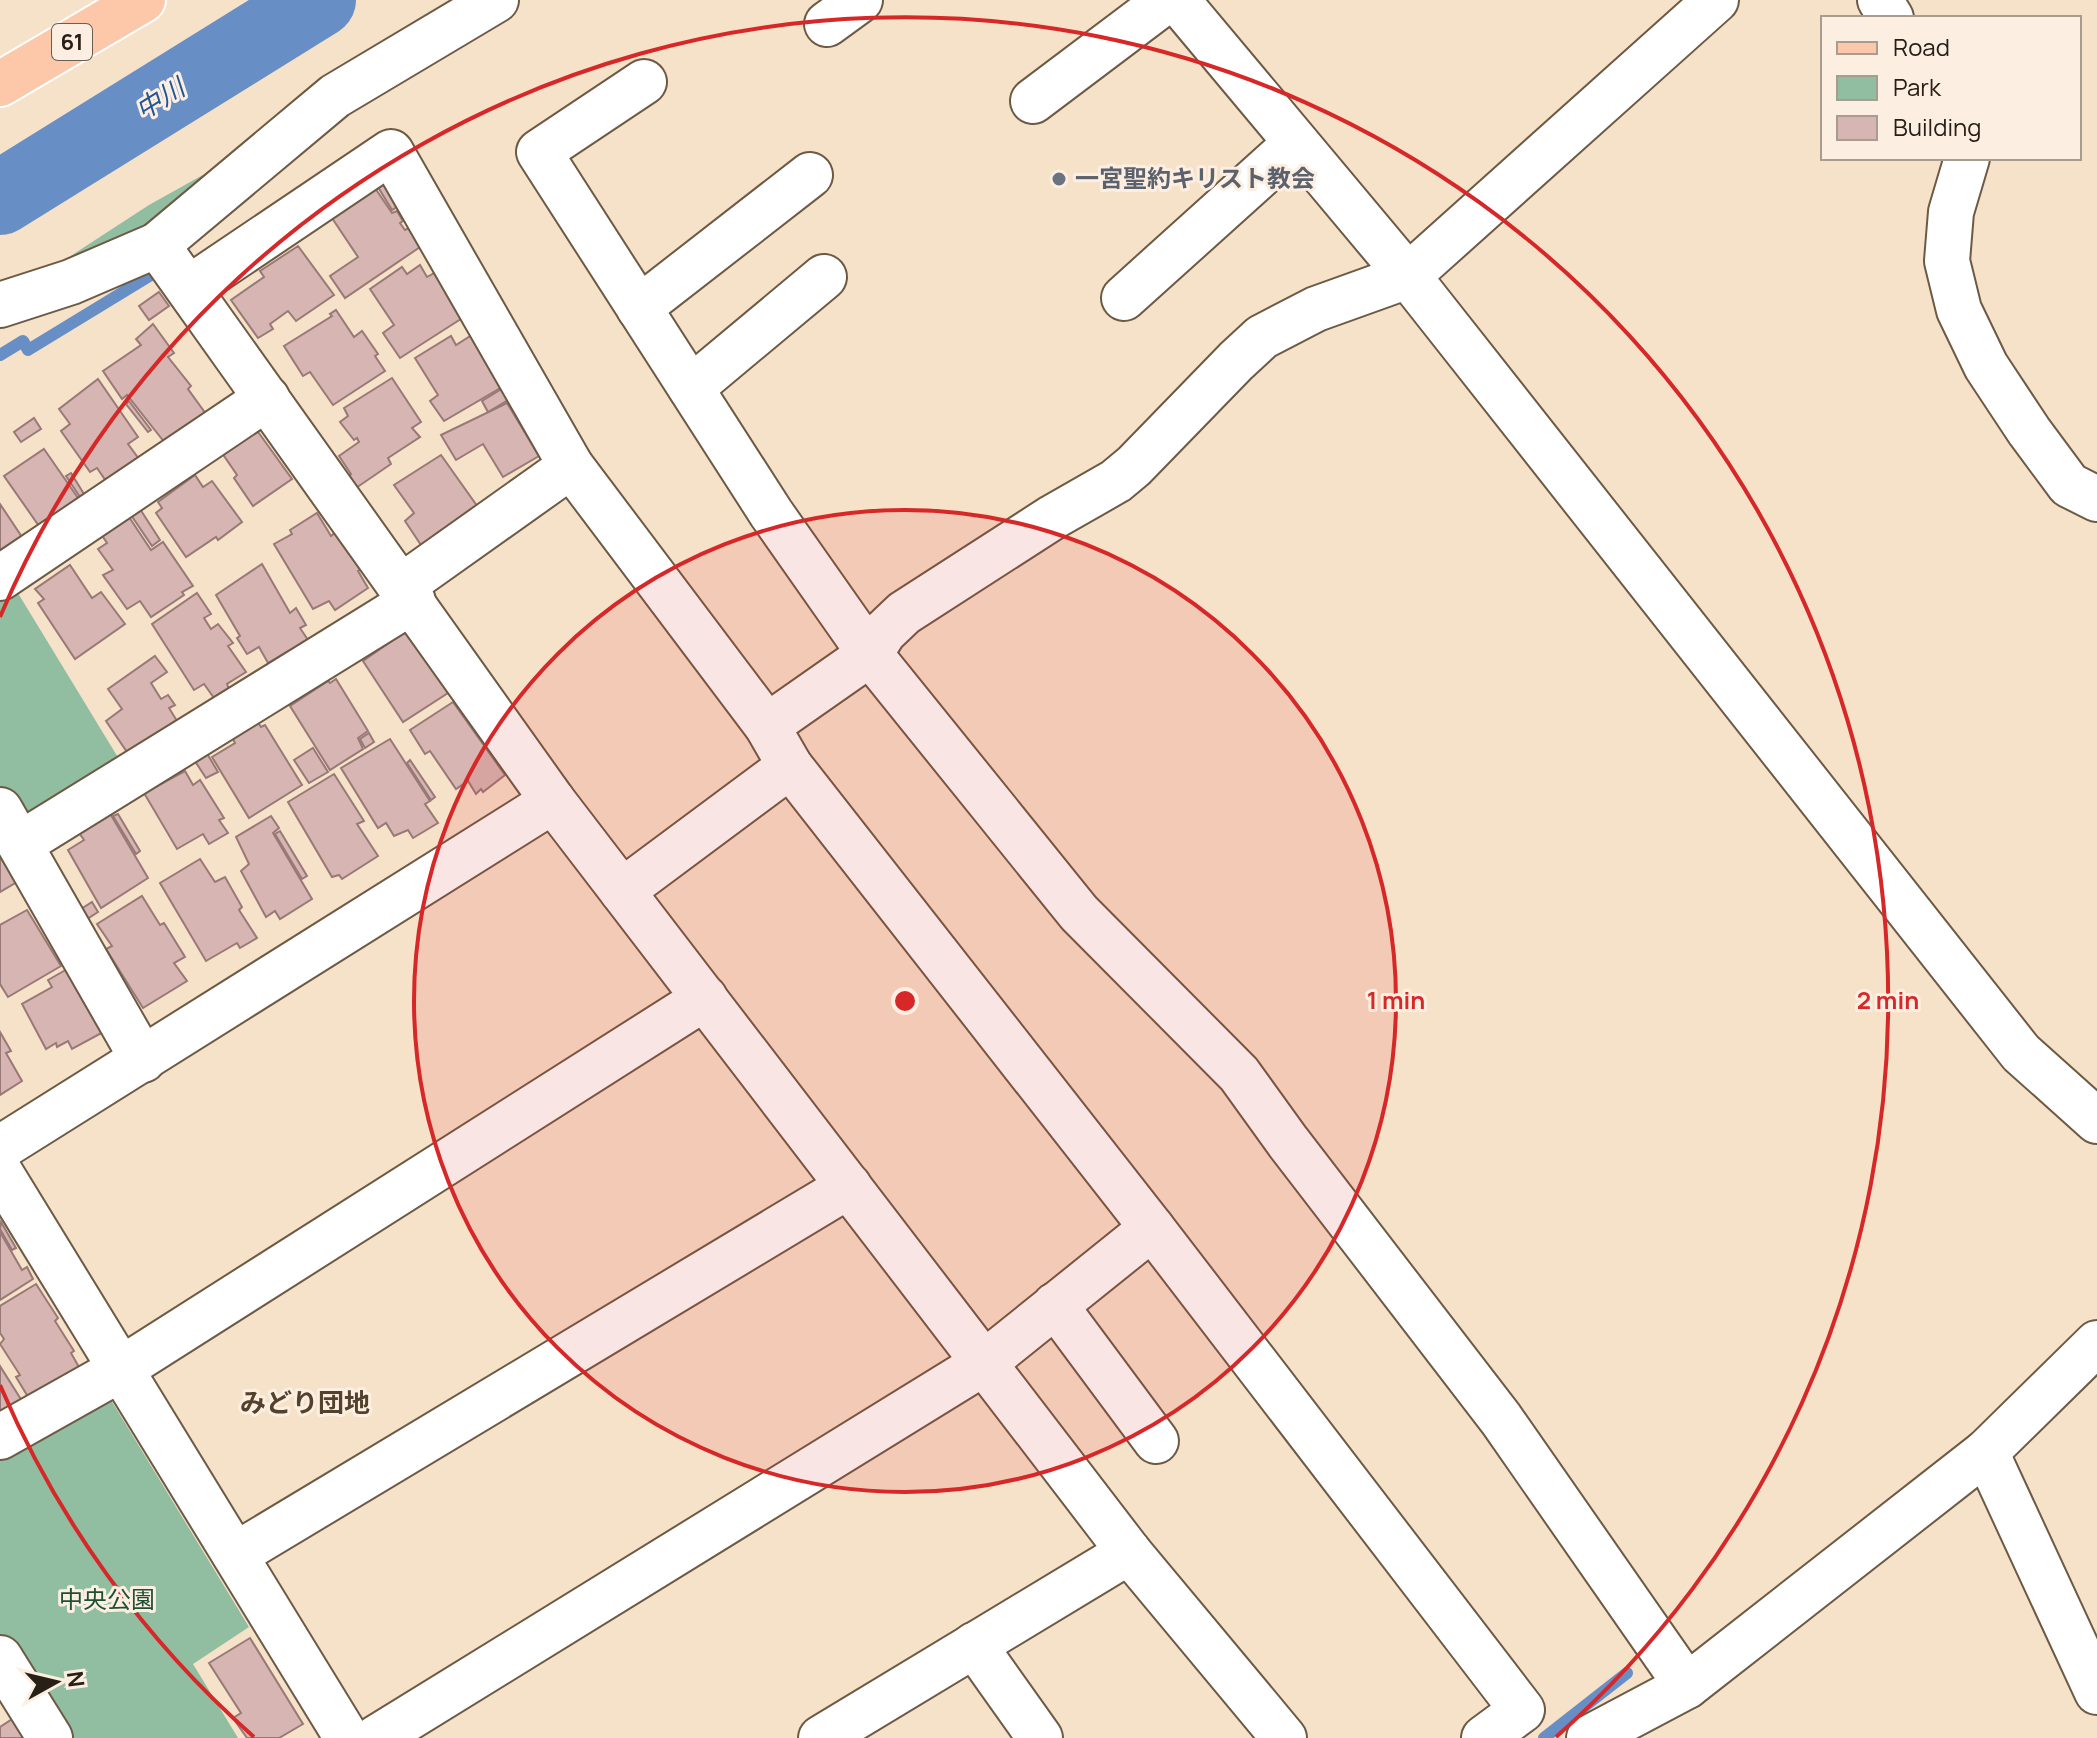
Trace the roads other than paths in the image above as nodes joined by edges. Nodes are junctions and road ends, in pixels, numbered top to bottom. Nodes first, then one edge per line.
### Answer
1 (143, 0) edge
2 (496, 0) edge
3 (1167, 0) edge
4 (1177, 0) edge
5 (1716, 0) edge
6 (644, 82) dead end
7 (0, 84) edge
8 (1033, 101) dead end
9 (1296, 143) junction
10 (1966, 160) edge
11 (810, 175) dead end
12 (157, 245) junction
13 (1408, 276) junction
14 (824, 277) dead end
15 (189, 288) junction
16 (1124, 298) dead end
17 (0, 305) edge
18 (639, 308) junction
19 (691, 388) junction
20 (267, 398) junction
21 (571, 466) junction
22 (2097, 499) edge
23 (0, 578) edge
24 (407, 594) junction
25 (870, 654) junction
26 (767, 726) junction
27 (790, 766) junction
28 (553, 801) junction
29 (10, 827) edge
30 (622, 891) junction
31 (705, 998) junction
32 (143, 1060) junction
33 (2097, 1121) edge
34 (0, 1148) edge
35 (0, 1172) edge
36 (849, 1186) junction
37 (1152, 1228) junction
38 (1055, 1305) junction
39 (2097, 1343) edge
40 (984, 1363) junction
41 (121, 1369) junction
42 (0, 1437) edge
43 (1156, 1441) dead end
44 (1986, 1452) junction
45 (1129, 1552) junction
46 (235, 1555) junction
47 (974, 1645) junction
48 (7, 1682) edge
49 (1687, 1686) junction
50 (2097, 1692) edge
51 (50, 1738) edge
52 (347, 1738) edge
53 (376, 1738) edge
54 (821, 1738) edge
55 (1040, 1738) edge
56 (1284, 1738) edge
57 (1484, 1738) edge
58 (1589, 1738) edge

1 - 7 main road, 61
2 - 12 street
3 - 8 street
4 - 9 street
5 - 13 street
6 - 18 street
9 - 13 street
9 - 16 street
10 - 22 street
11 - 18 street
12 - 15 street
12 - 17 street
13 - 25 street
13 - 33 street
14 - 19 street
15 - 20 street
15 - 21 street
18 - 19 street
19 - 25 street
20 - 23 street
20 - 24 street
21 - 24 street
21 - 26 street
24 - 28 street
24 - 29 street
25 - 26 street
25 - 49 street
26 - 27 street
27 - 30 street
27 - 37 street
28 - 30 street
28 - 32 street
29 - 32 street
30 - 31 street
31 - 36 street
31 - 41 street
32 - 34 street
35 - 41 street
36 - 40 street
36 - 46 street
37 - 38 street
37 - 57 street
38 - 40 street
38 - 43 street
39 - 44 street
40 - 45 street
40 - 53 street
41 - 42 street
41 - 46 street
44 - 49 street
44 - 50 street
45 - 47 street
45 - 56 street
46 - 52 street
47 - 54 street
47 - 55 street
48 - 51 street
49 - 58 street

